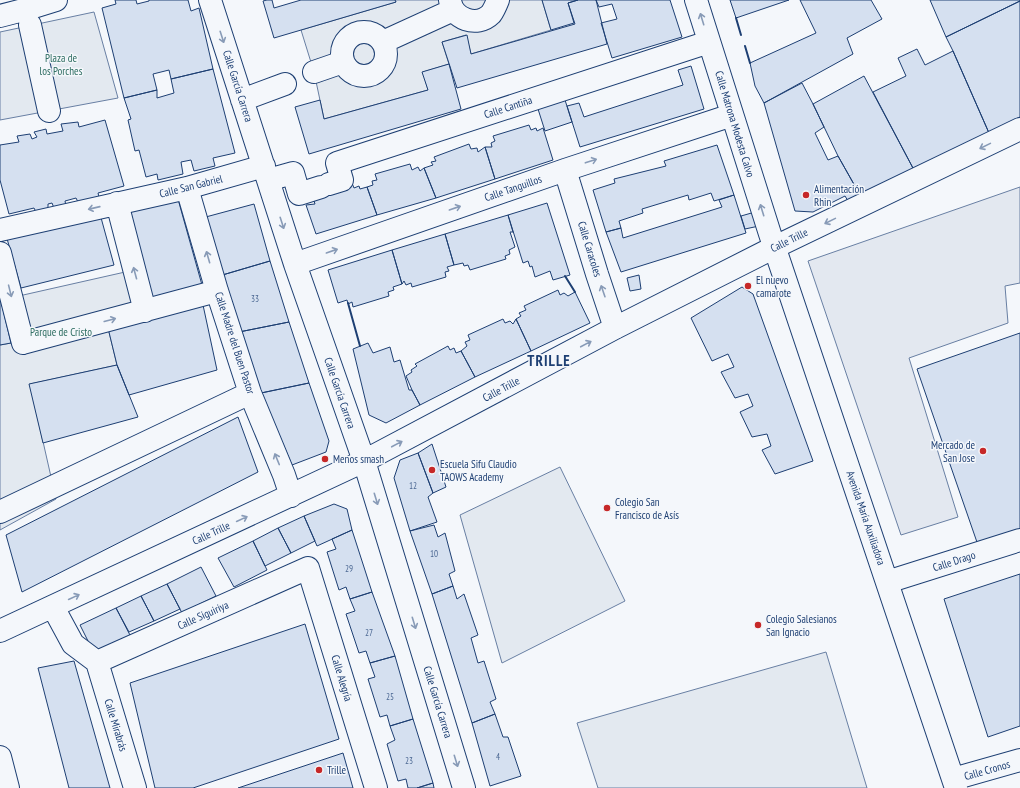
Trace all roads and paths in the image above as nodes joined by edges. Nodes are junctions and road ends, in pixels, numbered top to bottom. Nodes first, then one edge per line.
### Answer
1 (210, 0) edge
2 (498, 0) edge
3 (696, 0) edge
4 (53, 1) edge
5 (452, 5) edge
6 (27, 11) edge
7 (0, 16) edge
8 (383, 42) junction
9 (709, 42) junction
10 (343, 62) junction
11 (314, 72) dead end
12 (285, 84) dead end
13 (242, 100) junction
14 (50, 111) dead end
15 (732, 115) junction
16 (1020, 129) edge
17 (565, 170) junction
18 (266, 173) junction
19 (187, 188) junction
20 (117, 203) junction
21 (0, 230) edge
22 (775, 247) junction
23 (0, 253) edge
24 (295, 264) junction
25 (217, 291) junction
26 (145, 311) junction
27 (615, 328) junction
28 (250, 393) junction
29 (364, 462) junction
30 (291, 496) junction
31 (0, 512) edge
32 (1020, 540) edge
33 (308, 568) joint
34 (887, 582) junction
35 (53, 607) junction
36 (0, 631) edge
37 (98, 662) junction
38 (0, 756) edge
39 (1020, 760) edge
40 (955, 783) edge
41 (8, 788) edge
42 (136, 788) edge
43 (376, 788) edge
44 (464, 788) edge

1 -> 13 street, Calle García Carrera
2 - 5 street
9 -> 3 street, Calle Matrona Modesta Calvo
4 - 6 street
5 - 8 street
6 - 7 street
6 - 14 street
8 - 10 street
8 - 10 street
9 - 15 street, Calle Matrona Modesta Calvo
9 - 18 street, Calle Cantiña
10 - 11 street
12 - 13 street
13 - 18 street, Calle García Carrera
17 -> 15 street, Calle Tanguillos
22 -> 15 street, Calle Matrona Modesta Calvo
16 -> 22 street, Calle Trille
24 -> 17 street, Calle Tanguillos
27 -> 17 street, Calle Caracoles
18 - 19 street, Calle San Gabriel
18 -> 24 street, Calle García Carrera
19 - 20 street, Calle San Gabriel
25 -> 19 street, Calle Madre del Buen Pastor
20 -> 21 street, Calle San Gabriel
26 -> 20 street
22 - 27 street, Calle Trille
22 - 34 street, Avenida María Auxiliadora
23 -> 26 street
24 - 29 street, Calle García Carrera
25 - 26 street
25 - 28 street, Calle Madre del Buen Pastor
29 -> 27 street, Calle Trille
30 -> 28 street, Calle Madre del Buen Pastor
28 - 31 street
29 - 30 street, Calle Trille
29 -> 44 street, Calle García Carrera
35 -> 30 street, Calle Trille
32 - 34 street, Calle Drago
33 - 37 street, Calle Siguiriya
33 - 43 street, Calle Alegría
34 - 40 street, Avenida María Auxiliadora
35 - 36 street, Calle Trille
35 - 37 street
37 - 42 street, Calle Mirabrás
38 - 41 street
39 - 40 street, Calle Cronos

